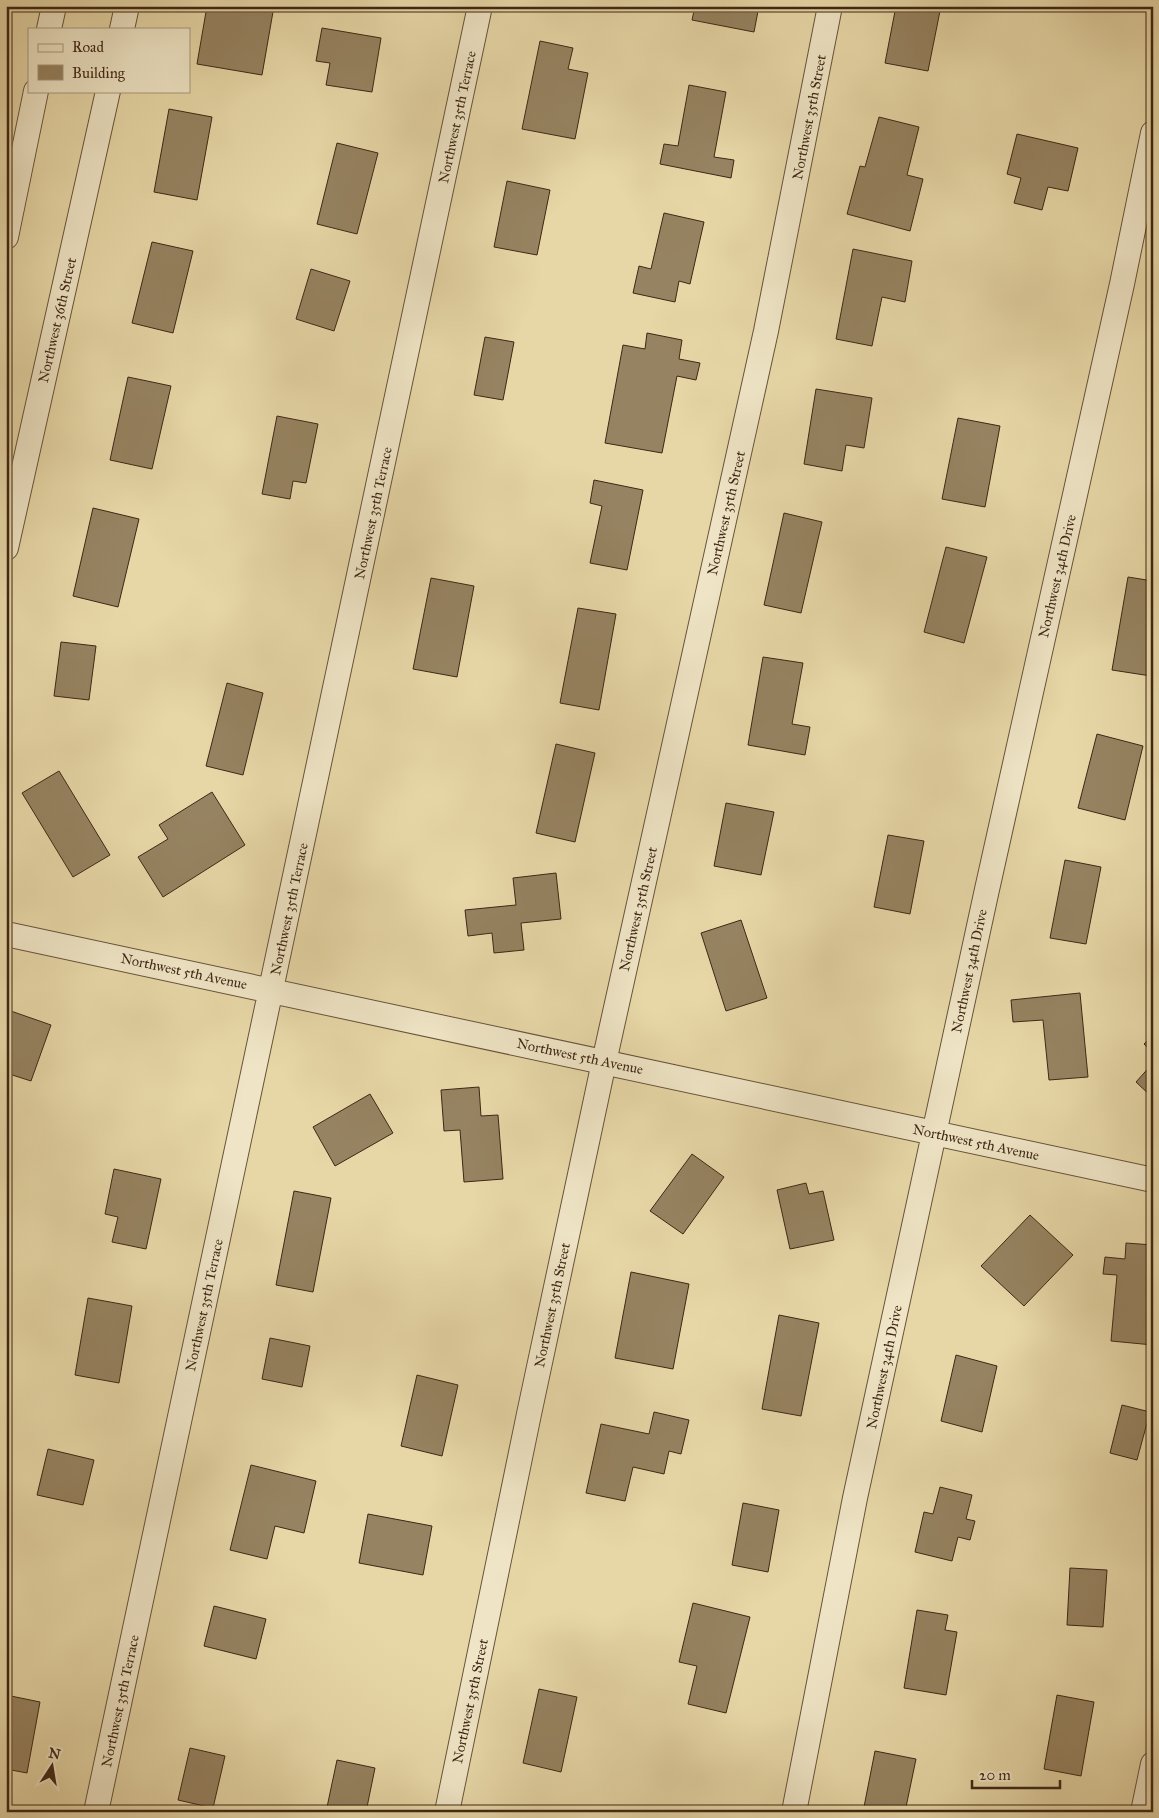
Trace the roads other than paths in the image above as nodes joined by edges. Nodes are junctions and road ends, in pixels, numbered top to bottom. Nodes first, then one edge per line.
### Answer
1 (54, 6) edge
2 (127, 6) edge
3 (480, 6) edge
4 (830, 6) edge
5 (49, 28) edge
6 (122, 28) edge
7 (36, 92) edge
8 (108, 92) edge
9 (1153, 133) edge
10 (6, 237) edge
11 (6, 548) edge
12 (6, 934) edge
13 (271, 990) junction
14 (604, 1062) junction
15 (934, 1132) junction
16 (1153, 1180) edge
17 (1153, 1764) edge
18 (96, 1812) edge
19 (447, 1812) edge
20 (794, 1812) edge
21 (1143, 1812) edge

1 - 5 street
2 - 6 street
3 - 13 street, Northwest 35th Terrace
4 - 14 street, Northwest 35th Street
7 - 10 street
8 - 11 street, Northwest 36th Street
9 - 15 street, Northwest 34th Drive
12 - 13 street, Northwest 5th Avenue
13 - 14 street, Northwest 5th Avenue
13 - 18 street, Northwest 35th Terrace
14 - 15 street, Northwest 5th Avenue
14 - 19 street, Northwest 35th Street
15 - 16 street, Northwest 5th Avenue
15 - 20 street, Northwest 34th Drive
17 - 21 street

